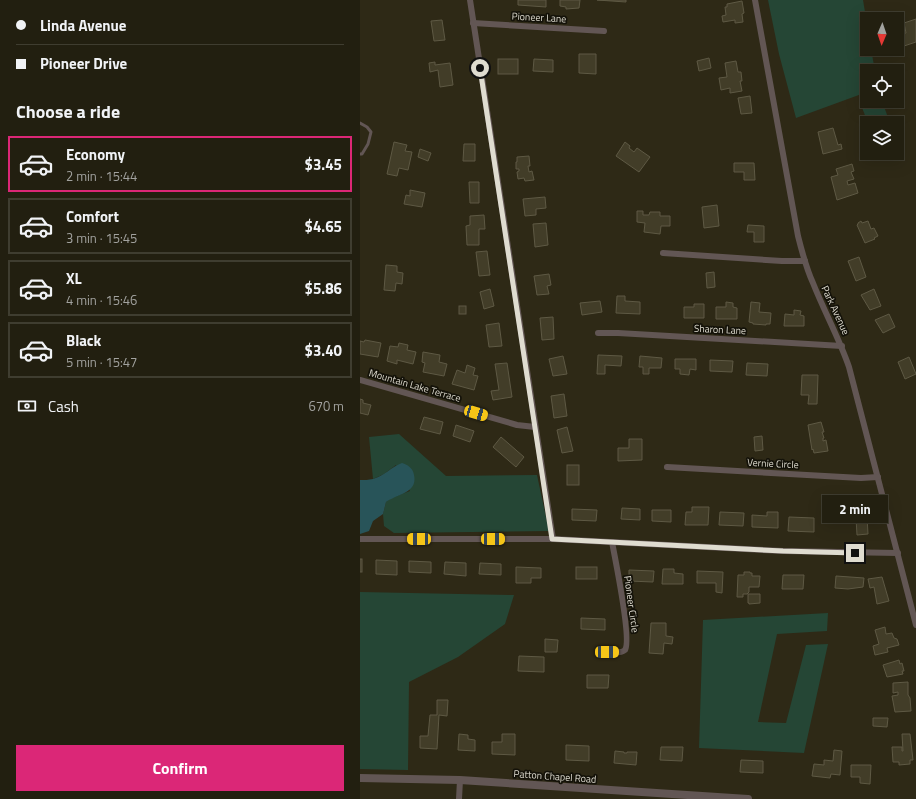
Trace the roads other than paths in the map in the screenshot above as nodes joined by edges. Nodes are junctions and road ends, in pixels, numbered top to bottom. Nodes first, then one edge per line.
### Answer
1 (470, 0) edge
2 (756, 0) edge
3 (473, 23) junction
4 (604, 31) dead end
5 (360, 123) edge
6 (360, 154) edge
7 (663, 253) dead end
8 (805, 261) junction
9 (598, 333) dead end
10 (842, 346) junction
11 (360, 380) edge
12 (535, 428) junction
13 (667, 467) dead end
14 (878, 477) junction
15 (360, 539) edge
16 (552, 539) junction
17 (612, 542) junction
18 (898, 553) junction
19 (916, 625) edge
20 (607, 652) dead end
21 (360, 778) edge
22 (460, 780) junction
23 (459, 799) edge
24 (748, 799) edge

1 - 3 street
2 - 8 street, Park Avenue
3 - 4 street, Pioneer Lane
3 - 12 street
5 - 6 lane
7 - 8 street
8 - 10 street, Park Avenue
9 - 10 street, Sharon Lane
10 - 14 street, Park Avenue
11 - 12 street, Mountain Lake Terrace
12 - 16 street
13 - 14 street, Vernie Circle
14 - 18 street, Park Avenue
15 - 16 street
16 - 17 street
17 - 18 street
17 - 20 street, Pioneer Circle
18 - 19 street, Park Avenue
21 - 22 street, Patton Chapel Road
22 - 23 street
22 - 24 street, Patton Chapel Road

